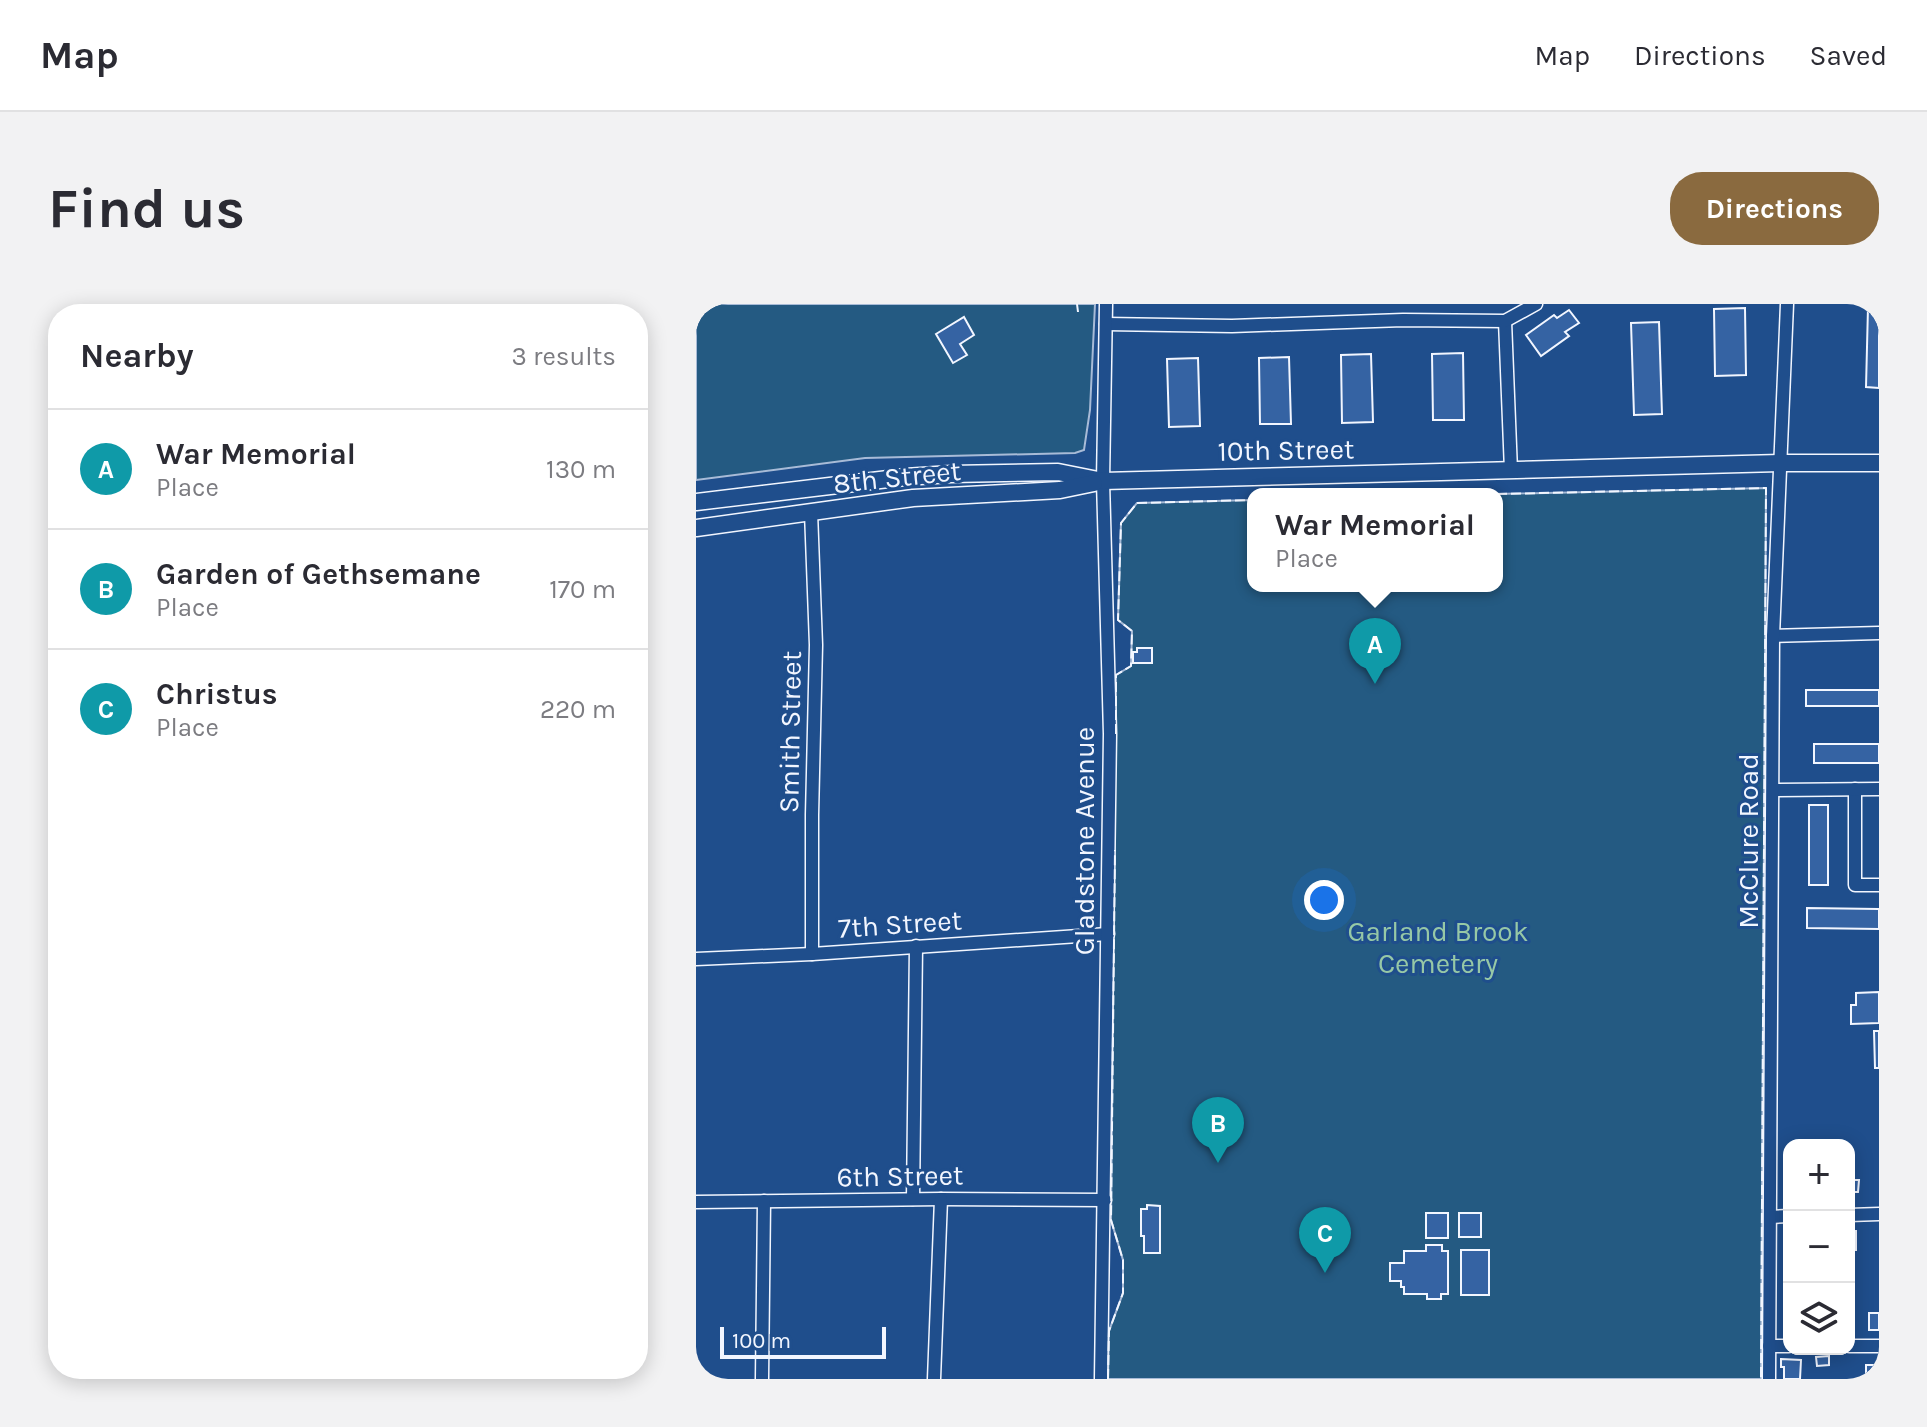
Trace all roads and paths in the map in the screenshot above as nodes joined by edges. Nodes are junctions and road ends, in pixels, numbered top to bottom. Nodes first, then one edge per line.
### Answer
1 (1106, 304) edge
2 (1536, 304) edge
3 (1787, 304) edge
4 (1505, 321) junction
5 (1106, 324) junction
6 (1780, 463) junction
7 (1879, 463) edge
8 (1511, 471) junction
9 (1103, 481) junction
10 (696, 502) edge
11 (811, 512) junction
12 (696, 528) edge
13 (1879, 633) edge
14 (1773, 636) junction
15 (1855, 789) junction
16 (1879, 789) edge
17 (1773, 790) junction
18 (1879, 885) edge
19 (1108, 934) junction
20 (916, 946) junction
21 (812, 954) junction
22 (696, 959) edge
23 (913, 1199) junction
24 (941, 1199) junction
25 (1105, 1200) junction
26 (764, 1201) junction
27 (696, 1202) edge
28 (1879, 1214) edge
29 (1855, 1215) edge
30 (1783, 1216) edge
31 (1770, 1217) junction
32 (1769, 1346) junction
33 (1783, 1346) edge
34 (1855, 1346) edge
35 (1879, 1346) edge
36 (762, 1379) edge
37 (934, 1379) edge
38 (1101, 1379) edge
39 (1769, 1379) edge

1 - 5 street, Gladstone Avenue
2 - 4 street
3 - 6 street, McClure Road
4 - 5 street
4 - 8 street
5 - 9 street, Gladstone Avenue
6 - 7 main road, 10th Street
6 - 8 main road, 10th Street
6 - 14 street, McClure Road
8 - 9 main road, 10th Street
9 - 10 main road, 10th Street
9 - 11 main road, 8th Street
9 - 19 street, Gladstone Avenue
11 - 12 main road, 8th Street
11 - 21 street, Smith Street
13 - 14 street
14 - 17 street, McClure Road
15 - 16 street
15 - 17 street
15 - 18 street
17 - 31 street, McClure Road
19 - 20 street, 7th Street
19 - 25 street, Gladstone Avenue
20 - 21 street, 7th Street
20 - 23 street
21 - 22 street, 7th Street
23 - 24 street, 6th Street
23 - 26 street, 6th Street
24 - 25 street, 6th Street
24 - 37 street
25 - 38 street, Gladstone Avenue
26 - 27 street, 6th Street
26 - 36 street
28 - 29 street
30 - 31 street
31 - 32 street, McClure Road
32 - 33 street
32 - 39 street, McClure Road
34 - 35 street

